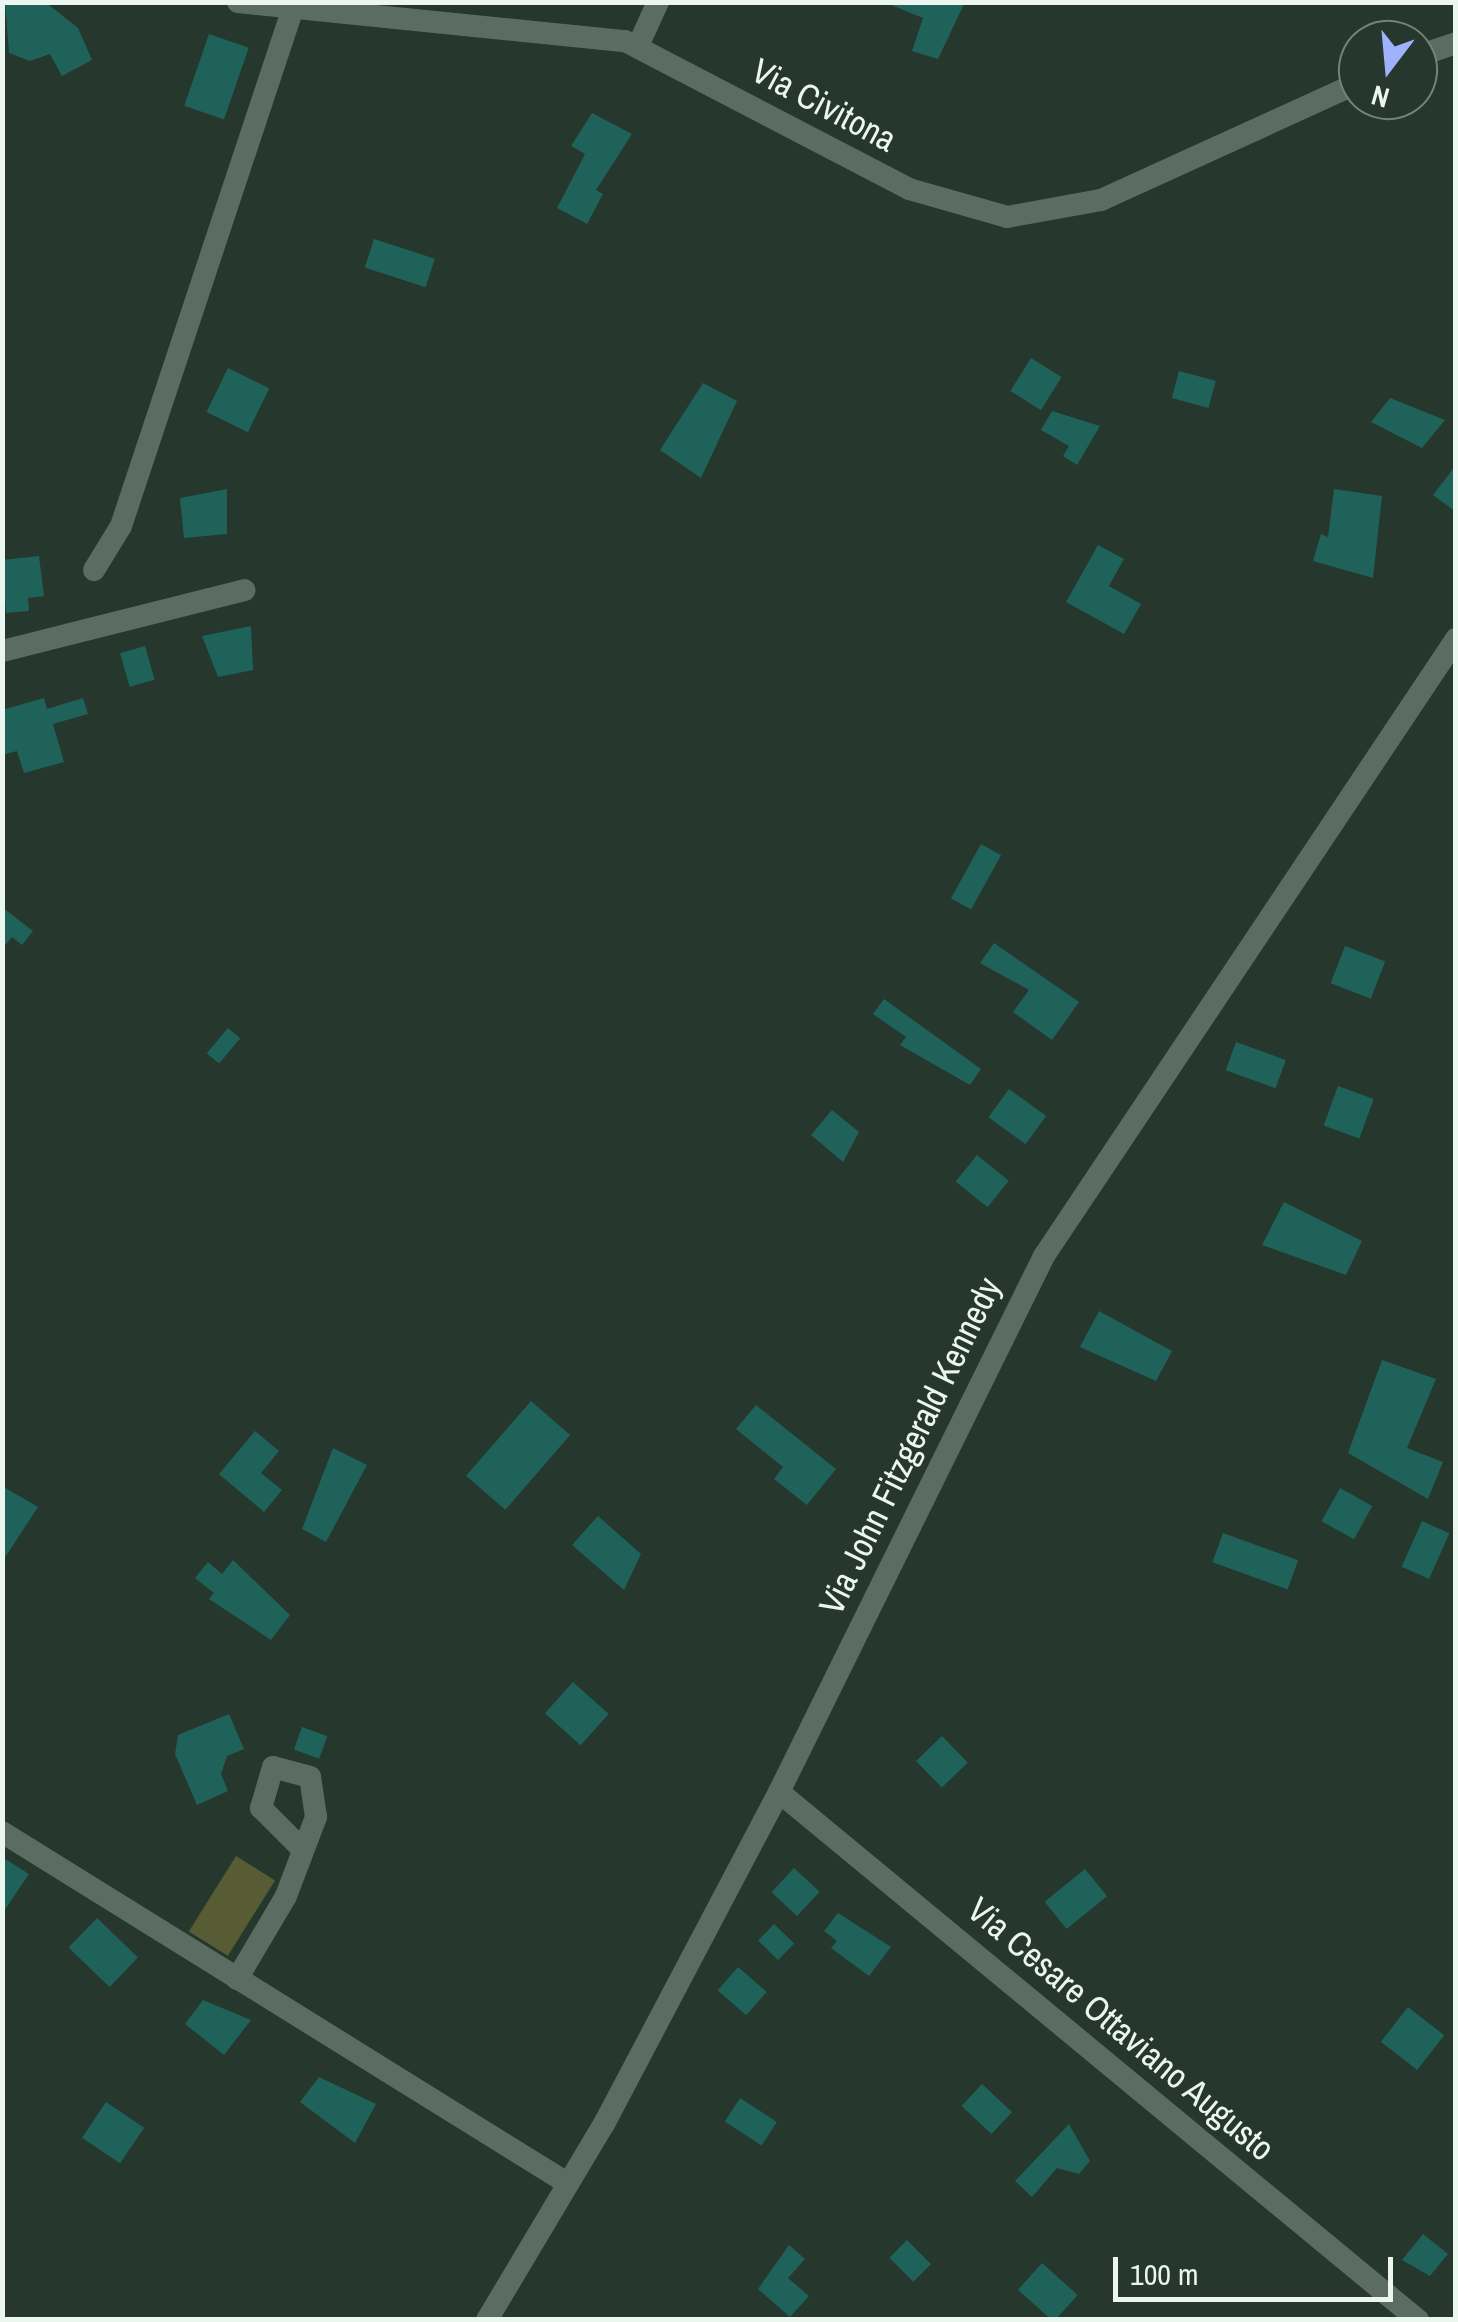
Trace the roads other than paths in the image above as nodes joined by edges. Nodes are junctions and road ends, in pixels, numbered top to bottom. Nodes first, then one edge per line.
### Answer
1 (238, 2) edge
2 (658, 2) edge
3 (294, 8) junction
4 (638, 46) junction
5 (1338, 92) edge
6 (94, 570) dead end
7 (244, 590) dead end
8 (1456, 639) edge
9 (2, 651) edge
10 (779, 1792) junction
11 (2, 1832) edge
12 (301, 1848) dead end
13 (237, 1979) junction
14 (566, 2184) junction
15 (487, 2320) edge
16 (1418, 2320) edge

1 - 3 street, Via Civitona
2 - 4 street
3 - 4 street, Via Civitona
3 - 6 street
4 - 5 street, Via Civitona
7 - 9 street
8 - 10 street, Via John Fitzgerald Kennedy
10 - 14 street, Via John Fitzgerald Kennedy
10 - 16 street, Via Cesare Ottaviano Augusto
11 - 13 street
12 - 13 street
13 - 14 street
14 - 15 street, Via John Fitzgerald Kennedy

